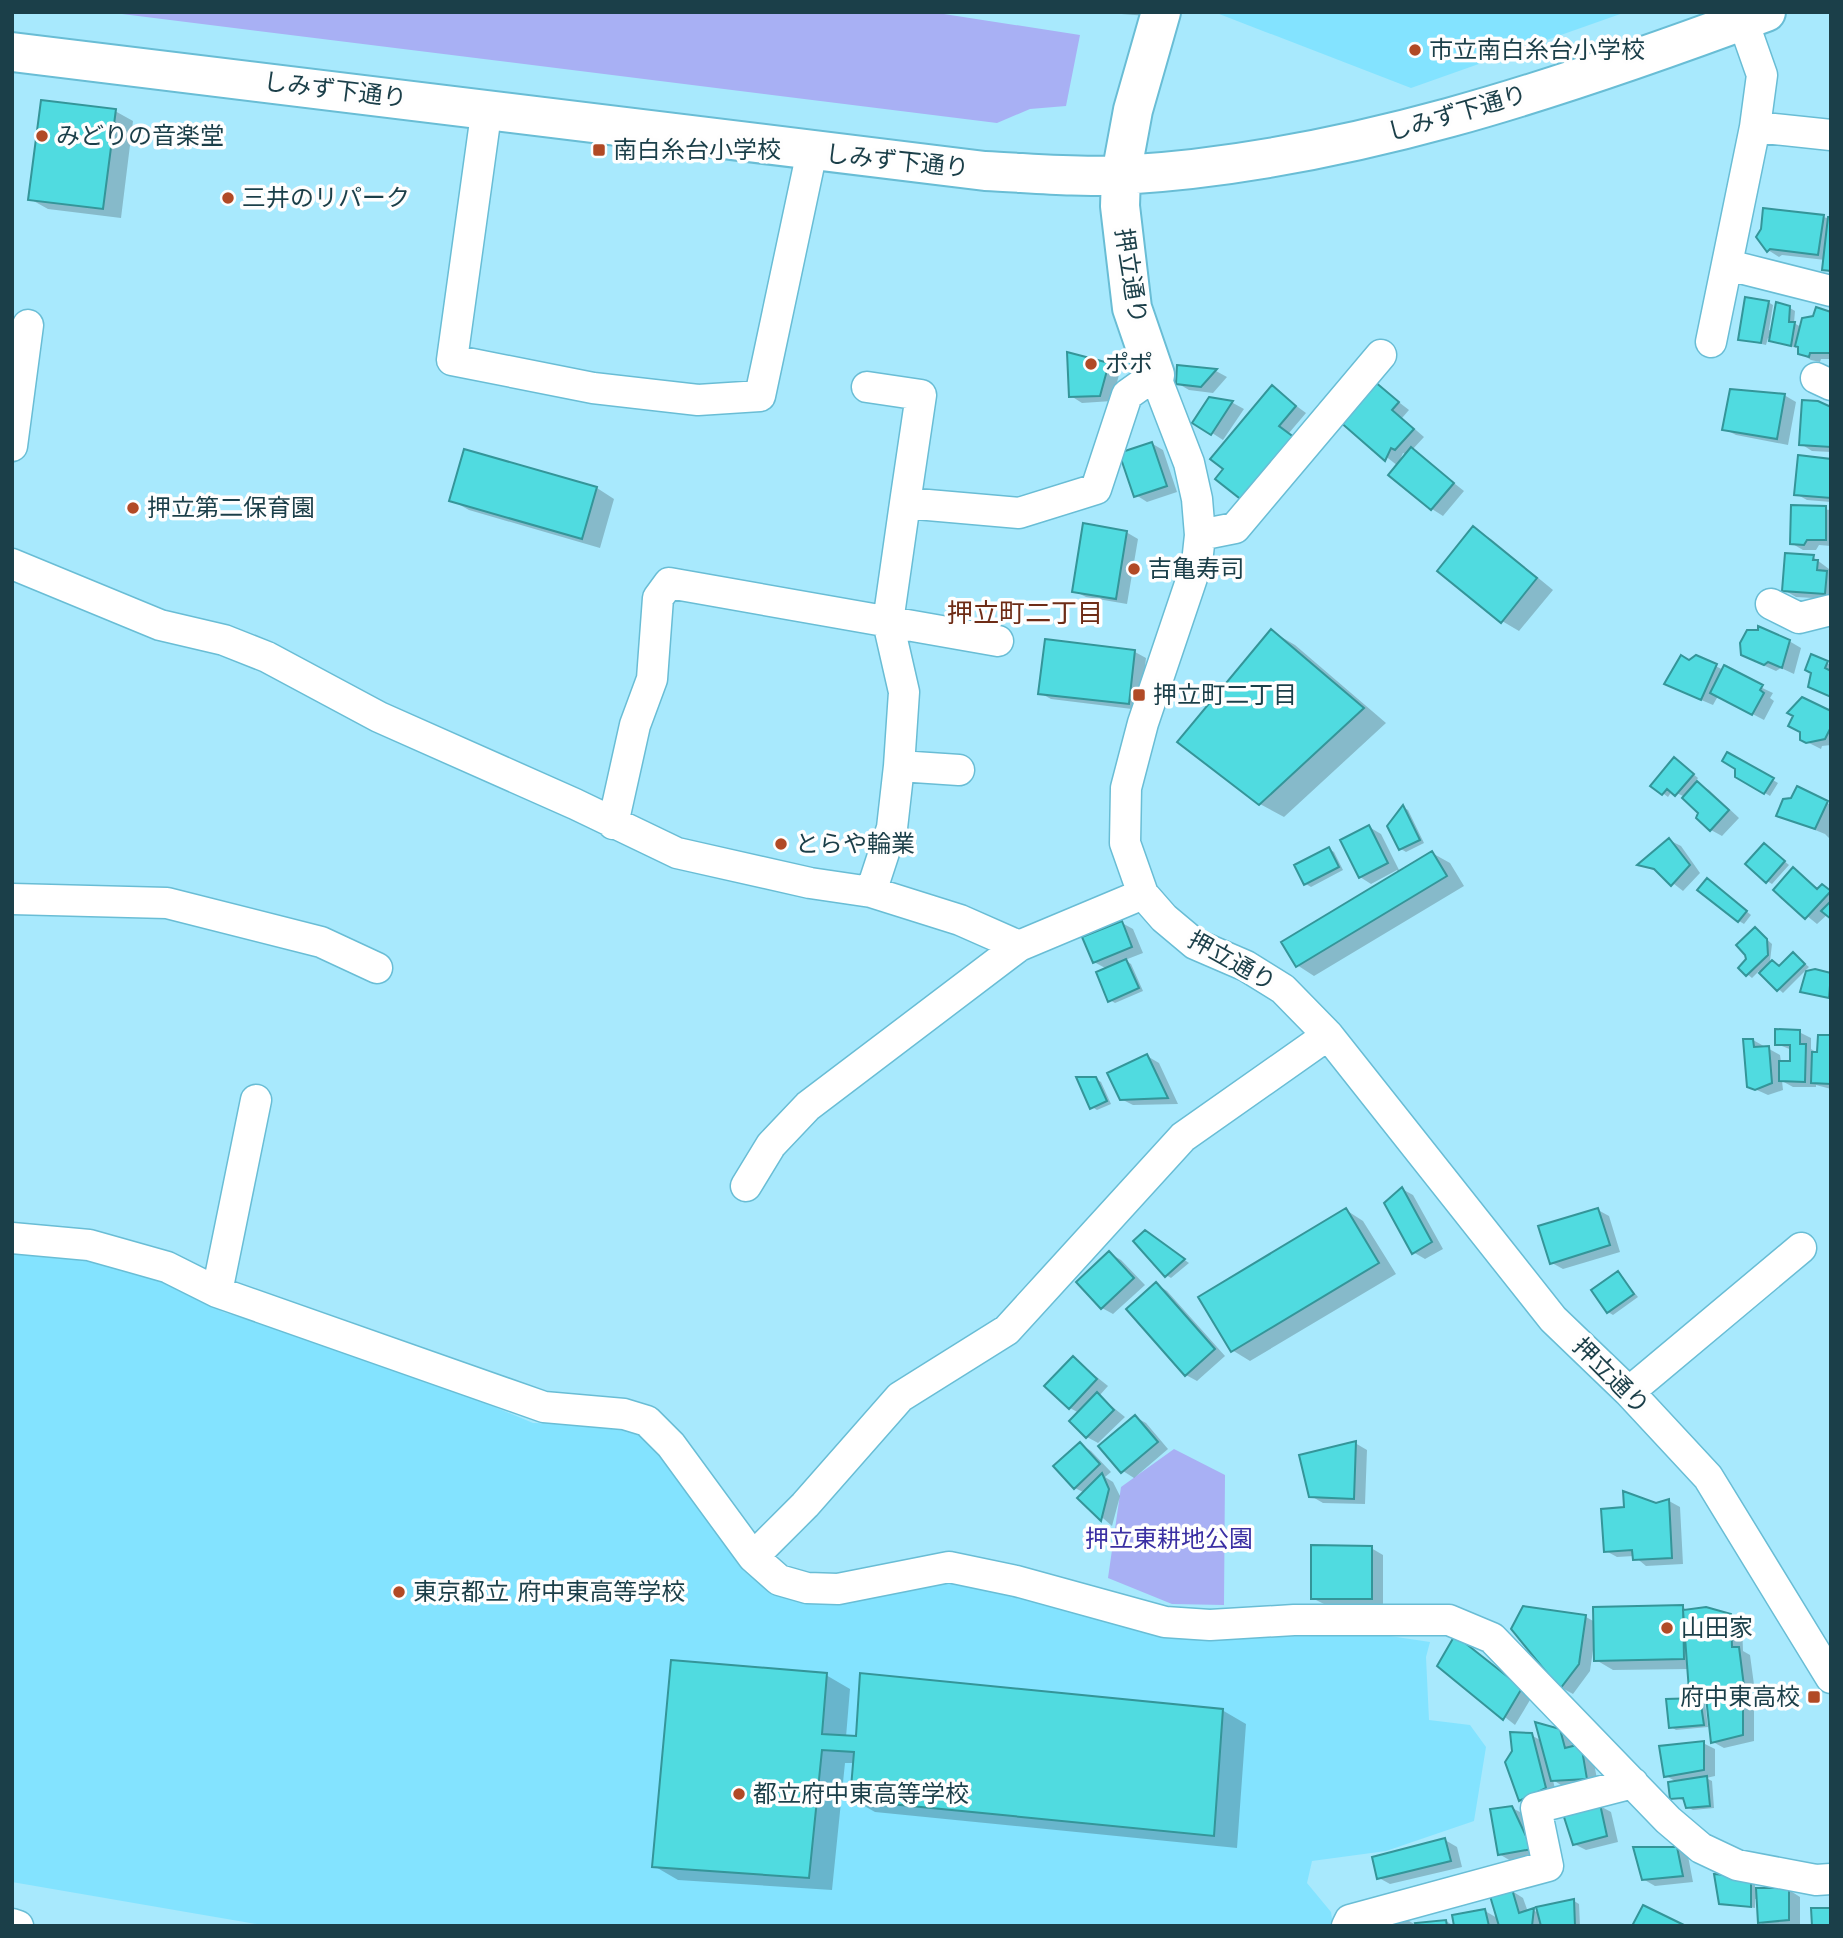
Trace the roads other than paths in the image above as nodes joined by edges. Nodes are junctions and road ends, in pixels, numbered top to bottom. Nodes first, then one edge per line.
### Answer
1 (1161, 12) edge
2 (1754, 17) edge
3 (12, 52) edge
4 (487, 107) junction
5 (1755, 127) junction
6 (1831, 135) edge
7 (813, 151) junction
8 (1121, 175) junction
9 (1728, 265) junction
10 (1831, 291) edge
11 (28, 325) dead end
12 (1711, 342) dead end
13 (1381, 355) dead end
14 (1154, 375) junction
15 (867, 387) dead end
16 (12, 446) edge
17 (905, 503) junction
18 (1200, 535) junction
19 (12, 564) edge
20 (1771, 604) dead end
21 (1831, 610) edge
22 (888, 622) junction
23 (998, 641) dead end
24 (899, 766) junction
25 (959, 770) dead end
26 (613, 824) junction
27 (871, 891) junction
28 (1143, 894) junction
29 (12, 899) edge
30 (1019, 946) junction
31 (377, 968) dead end
32 (1328, 1035) junction
33 (256, 1100) dead end
34 (746, 1186) dead end
35 (12, 1238) edge
36 (1801, 1248) dead end
37 (216, 1292) junction
38 (1629, 1392) junction
39 (753, 1557) junction
40 (1831, 1678) edge
41 (1633, 1783) junction
42 (1831, 1879) edge
43 (12, 1924) edge
44 (18, 1926) edge
45 (1347, 1926) edge

1 - 8 street, 押立通り
2 - 5 street
2 - 8 street, しみず下通り
3 - 4 street, しみず下通り
4 - 7 street, しみず下通り
4 - 7 street
5 - 6 street
5 - 9 street
7 - 8 street, しみず下通り
8 - 14 street, 押立通り
9 - 10 street
9 - 12 street
11 - 16 street
13 - 18 street
14 - 17 street
14 - 18 street, 押立通り
15 - 17 street
17 - 22 street
18 - 28 street, 押立通り
19 - 26 street
20 - 21 street
22 - 23 street
22 - 24 street
22 - 26 street
24 - 25 street
24 - 27 street
26 - 27 street
27 - 30 street
28 - 30 street
28 - 32 street, 押立通り
29 - 31 street
30 - 34 street
32 - 38 street, 押立通り
32 - 39 street
33 - 37 street
35 - 37 street
36 - 38 street
37 - 39 street
38 - 40 street, 押立通り
39 - 41 street
41 - 42 street
41 - 45 street
43 - 44 street

